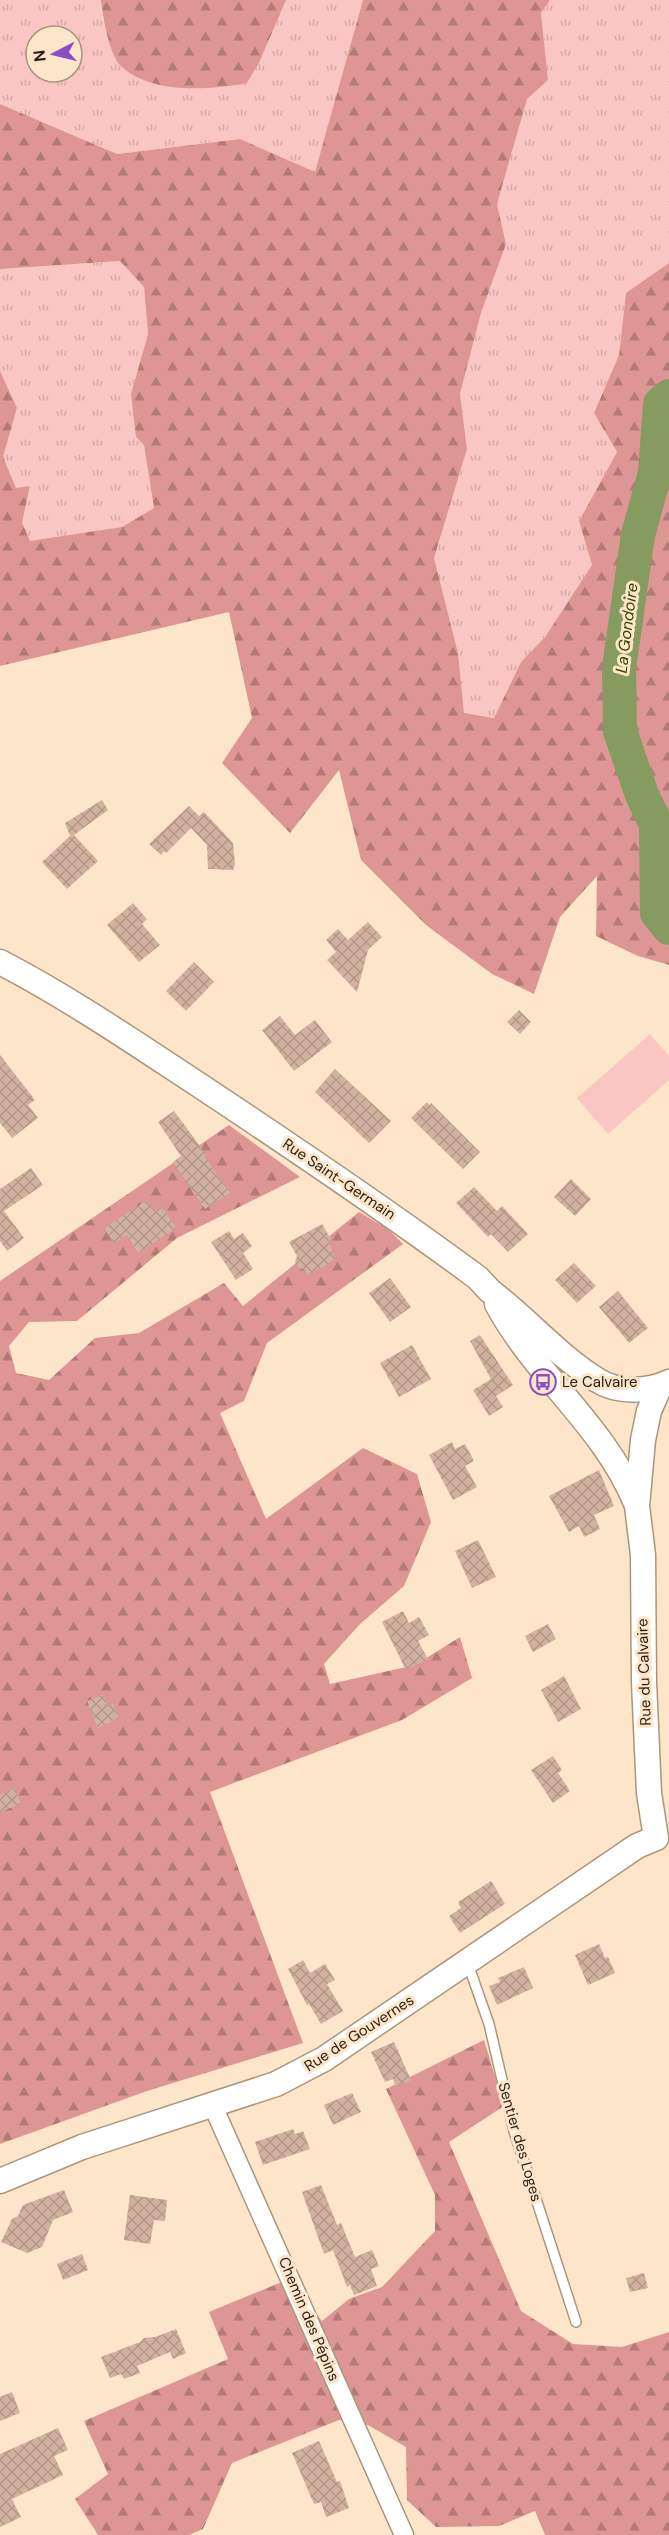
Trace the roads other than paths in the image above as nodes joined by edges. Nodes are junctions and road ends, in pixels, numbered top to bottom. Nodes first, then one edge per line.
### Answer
1 (0, 962) edge
2 (490, 1290) junction
3 (664, 1384) edge
4 (637, 1506) junction
5 (662, 1841) edge
6 (467, 1961) junction
7 (212, 2104) junction
8 (0, 2181) edge
9 (576, 2322) dead end
10 (404, 2535) edge

1 - 2 street, Rue Saint-Germain
2 - 3 street, Rue Saint-Germain
2 - 4 street, Rue du Calvaire
3 - 4 street, Rue du Calvaire
4 - 5 street, Rue du Calvaire
5 - 6 street, Rue de Gouvernes
6 - 7 street, Rue de Gouvernes
6 - 9 lane, Sentier des Loges
7 - 8 street, Rue de Gouvernes
7 - 10 street, Chemin des Pépins

